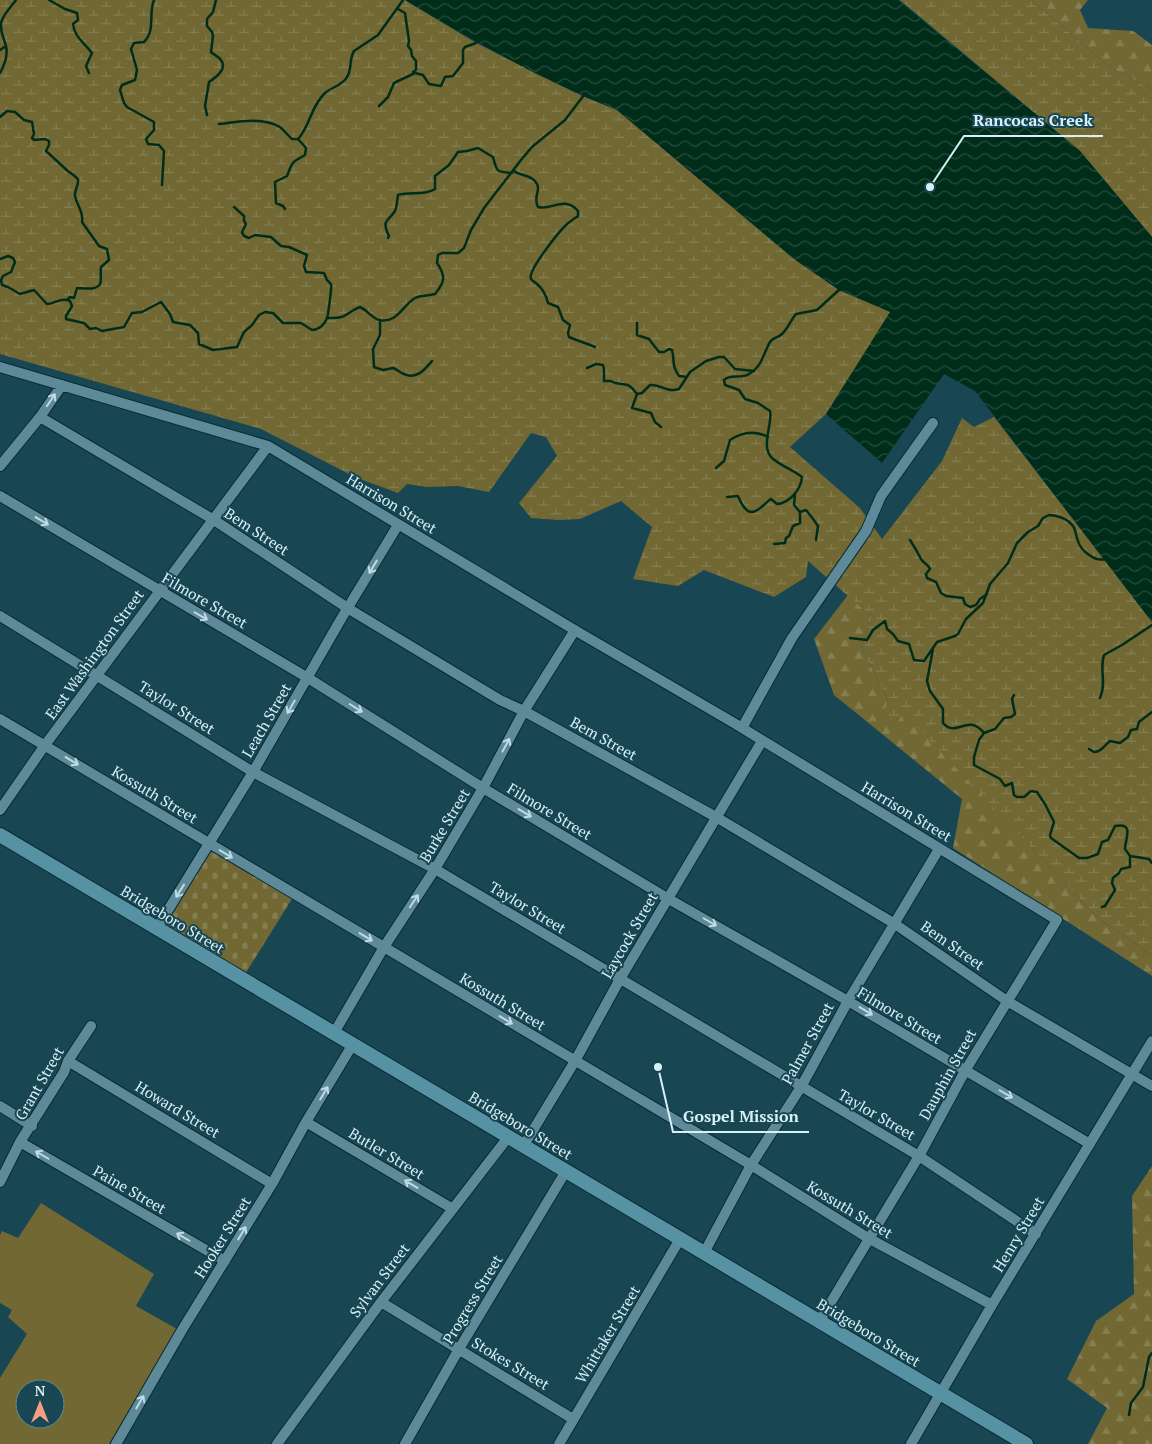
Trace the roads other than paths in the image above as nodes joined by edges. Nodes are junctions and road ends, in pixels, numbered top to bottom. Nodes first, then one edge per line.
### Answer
1 (0, 367) edge
2 (62, 385) junction
3 (40, 417) junction
4 (933, 423) dead end
5 (268, 446) junction
6 (0, 466) edge
7 (0, 496) edge
8 (214, 520) junction
9 (398, 525) junction
10 (159, 591) junction
11 (348, 609) junction
12 (0, 616) edge
13 (575, 630) junction
14 (98, 675) junction
15 (308, 678) junction
16 (524, 711) junction
17 (0, 719) edge
18 (742, 728) junction
19 (762, 740) junction
20 (45, 745) junction
21 (253, 772) junction
22 (483, 788) junction
23 (0, 810) edge
24 (716, 817) junction
25 (0, 835) edge
26 (210, 844) junction
27 (940, 849) junction
28 (435, 870) junction
29 (667, 898) junction
30 (1058, 920) joint
31 (895, 924) junction
32 (157, 928) junction
33 (384, 947) junction
34 (620, 979) junction
35 (848, 1000) junction
36 (1007, 1001) junction
37 (91, 1026) dead end
38 (334, 1033) junction
39 (1152, 1041) edge
40 (354, 1044) junction
41 (68, 1061) junction
42 (575, 1062) junction
43 (965, 1071) junction
44 (1131, 1073) junction
45 (1152, 1086) edge
46 (801, 1087) junction
47 (0, 1106) edge
48 (306, 1122) junction
49 (32, 1126) junction
50 (508, 1136) junction
51 (20, 1142) junction
52 (1090, 1144) junction
53 (524, 1145) junction
54 (919, 1156) junction
55 (751, 1165) junction
56 (566, 1171) junction
57 (0, 1182) edge
58 (272, 1184) junction
59 (453, 1209) junction
60 (1036, 1234) junction
61 (680, 1238) junction
62 (868, 1238) junction
63 (704, 1253) junction
64 (225, 1261) junction
65 (381, 1302) junction
66 (992, 1305) junction
67 (819, 1322) junction
68 (459, 1349) junction
69 (940, 1393) junction
70 (573, 1419) junction
71 (116, 1444) edge
72 (276, 1444) edge
73 (405, 1444) edge
74 (559, 1444) edge
75 (910, 1444) edge
76 (1026, 1444) edge

1 - 2 street, Harrison Street
3 -> 2 street
2 - 5 street, Harrison Street
3 - 6 street
3 - 8 street, Bem Street
4 - 18 street
5 - 8 street, East Washington Street
5 - 9 street, Harrison Street
7 -> 10 street, Filmore Street
8 - 10 street, East Washington Street
8 - 11 street, Bem Street
9 -> 11 street, Leach Street
9 - 13 street, Harrison Street
10 - 14 street, East Washington Street
10 -> 15 street, Filmore Street
11 - 15 street, Leach Street
11 - 16 street, Bem Street
12 - 14 street, Taylor Street
13 - 16 street, Burke Street
13 - 18 street, Harrison Street
14 - 20 street, East Washington Street
14 - 21 street, Taylor Street
15 -> 21 street, Leach Street
15 -> 22 street, Filmore Street
22 -> 16 street, Burke Street
16 - 24 street, Bem Street
17 - 20 street, Kossuth Street
18 - 19 street, Harrison Street
19 - 24 street, Laycock Street
19 - 27 street, Harrison Street
20 - 23 street, East Washington Street
20 -> 26 street, Kossuth Street
21 - 26 street, Leach Street
21 - 28 street, Taylor Street
22 - 28 street, Burke Street
22 -> 29 street, Filmore Street
24 - 29 street, Laycock Street
24 - 31 street, Bem Street
25 - 32 main road, Bridgeboro Street
26 -> 32 street, Leach Street
26 -> 33 street, Kossuth Street
27 - 30 street, Harrison Street
27 - 31 street, Palmer Street
33 -> 28 street, Burke Street
28 - 34 street, Taylor Street
29 - 34 street, Laycock Street
29 -> 35 street, Filmore Street
30 - 36 street, Dauphin Street
31 - 35 street, Palmer Street
31 - 36 street, Bem Street
32 - 38 main road, Bridgeboro Street
33 - 38 street, Burke Street
33 -> 42 street, Kossuth Street
34 - 42 street, Laycock Street
34 - 46 street, Taylor Street
35 -> 43 street, Filmore Street
35 - 46 street, Palmer Street
36 - 43 street, Dauphin Street
36 - 44 street, Bem Street
37 - 41 street, Grant Street
38 - 40 main road, Bridgeboro Street
39 - 44 street, Henry Street
48 -> 40 street, Hooker Street
40 - 50 main road, Bridgeboro Street
41 - 49 street, Grant Street
41 - 58 street, Howard Street
42 - 53 street, Laycock Street
42 - 55 street, Kossuth Street
43 -> 52 street, Filmore Street
43 - 54 street, Dauphin Street
44 - 45 street, Bem Street
44 - 52 street, Henry Street
46 - 54 street, Taylor Street
46 - 55 street, Palmer Street
47 - 49 street
48 - 58 street, Hooker Street
59 -> 48 street, Butler Street
49 - 51 street, Grant Street
50 - 53 main road, Bridgeboro Street
50 - 59 street, Sylvan Street
51 - 57 street, Grant Street
64 -> 51 street, Paine Street
52 - 60 street, Henry Street
53 - 56 main road, Bridgeboro Street
54 - 60 street, Taylor Street
54 - 62 street, Dauphin Street
55 - 62 street, Kossuth Street
55 - 63 street, Palmer Street
56 - 61 main road, Bridgeboro Street
56 - 68 street, Progress Street
64 -> 58 street, Hooker Street
59 - 65 street, Sylvan Street
60 - 66 street, Henry Street
61 - 63 main road, Bridgeboro Street
61 - 70 street, Whittaker Street
62 - 66 street, Kossuth Street
62 - 67 street, Dauphin Street
63 - 67 main road, Bridgeboro Street
71 -> 64 street, Hooker Street
65 - 68 street, Stokes Street
65 - 72 street, Sylvan Street
66 - 69 street, Henry Street
67 - 69 main road, Bridgeboro Street
68 - 70 street, Stokes Street
68 - 73 street, Progress Street
69 - 75 street, Henry Street
69 - 76 main road, Bridgeboro Street
70 - 74 street, Whittaker Street

